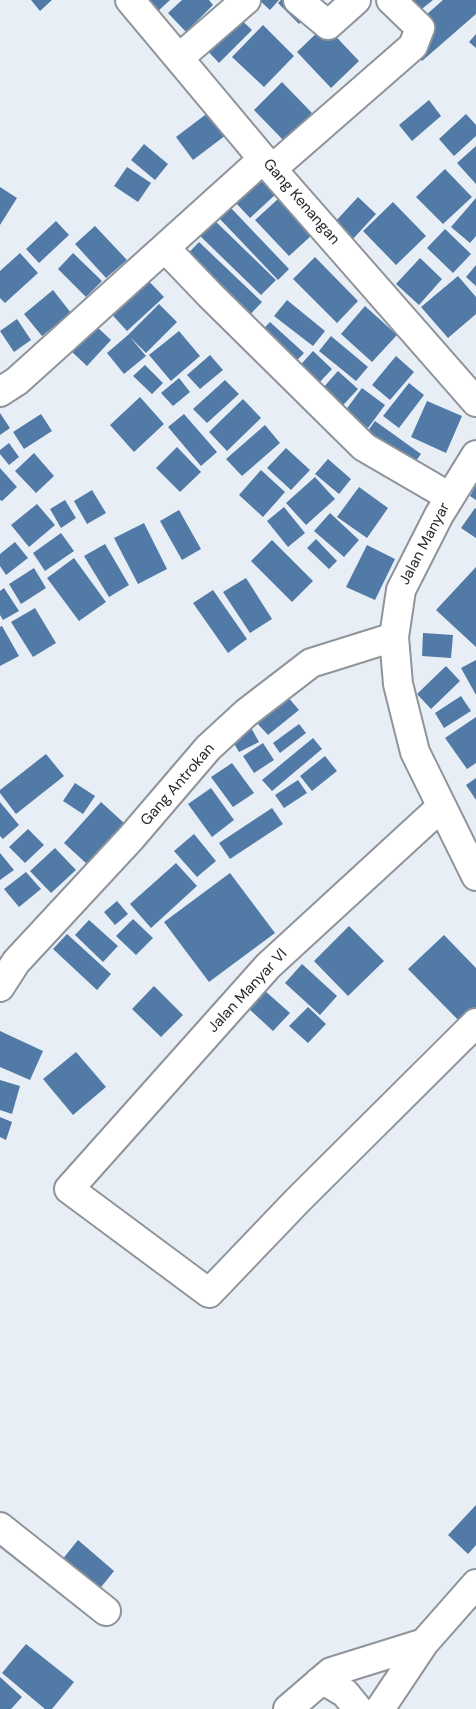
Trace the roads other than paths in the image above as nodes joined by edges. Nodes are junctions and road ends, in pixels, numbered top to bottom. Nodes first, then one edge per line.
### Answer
1 (130, 0) edge
2 (246, 0) edge
3 (298, 0) edge
4 (356, 0) edge
5 (390, 0) edge
6 (179, 58) junction
7 (268, 164) junction
8 (165, 248) junction
9 (0, 392) edge
10 (476, 402) edge
11 (476, 455) edge
12 (450, 497) junction
13 (394, 637) junction
14 (441, 807) junction
15 (476, 876) edge
16 (0, 987) edge
17 (476, 1023) edge
18 (0, 1527) edge
19 (476, 1584) edge
20 (106, 1611) dead end
21 (424, 1643) junction
22 (319, 1682) junction
23 (288, 1709) edge
24 (358, 1709) edge
25 (380, 1709) edge

1 - 6 street, Gang Kenangan
2 - 6 street
3 - 4 street
5 - 7 street
6 - 7 street, Gang Kenangan
7 - 8 street
7 - 10 street, Gang Kenangan
8 - 9 street
8 - 12 street
11 - 12 street, Jalan Manyar
12 - 13 street, Jalan Manyar
13 - 14 street, Jalan Manyar
13 - 16 street, Gang Antrokan
14 - 15 street, Jalan Manyar
14 - 17 street, Jalan Manyar VI
18 - 20 street
19 - 21 street
21 - 22 street
21 - 25 street
22 - 23 street
22 - 24 street

